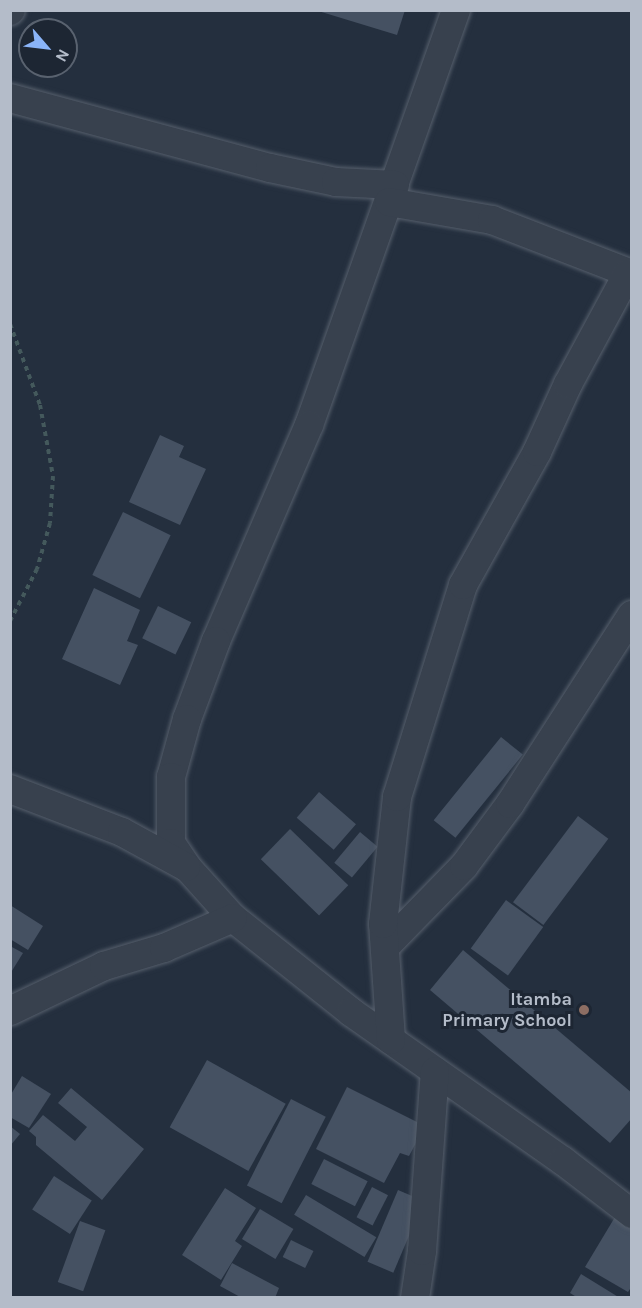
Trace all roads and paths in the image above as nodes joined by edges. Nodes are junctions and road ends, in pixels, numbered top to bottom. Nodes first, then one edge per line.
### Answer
1 (456, 10) edge
2 (10, 98) edge
3 (392, 194) junction
4 (630, 274) edge
5 (10, 324) edge
6 (632, 615) edge
7 (10, 621) edge
8 (10, 789) edge
9 (187, 867) junction
10 (233, 918) junction
11 (385, 947) junction
12 (10, 1011) edge
13 (391, 1040) junction
14 (435, 1071) junction
15 (632, 1214) edge
16 (415, 1298) edge

1 - 3 street
2 - 3 street
3 - 4 street
3 - 9 street
4 - 11 street
5 - 7 path
6 - 11 street
8 - 9 street
9 - 10 street
10 - 12 street
10 - 13 street
11 - 13 street
13 - 14 street
14 - 15 street
14 - 16 street

